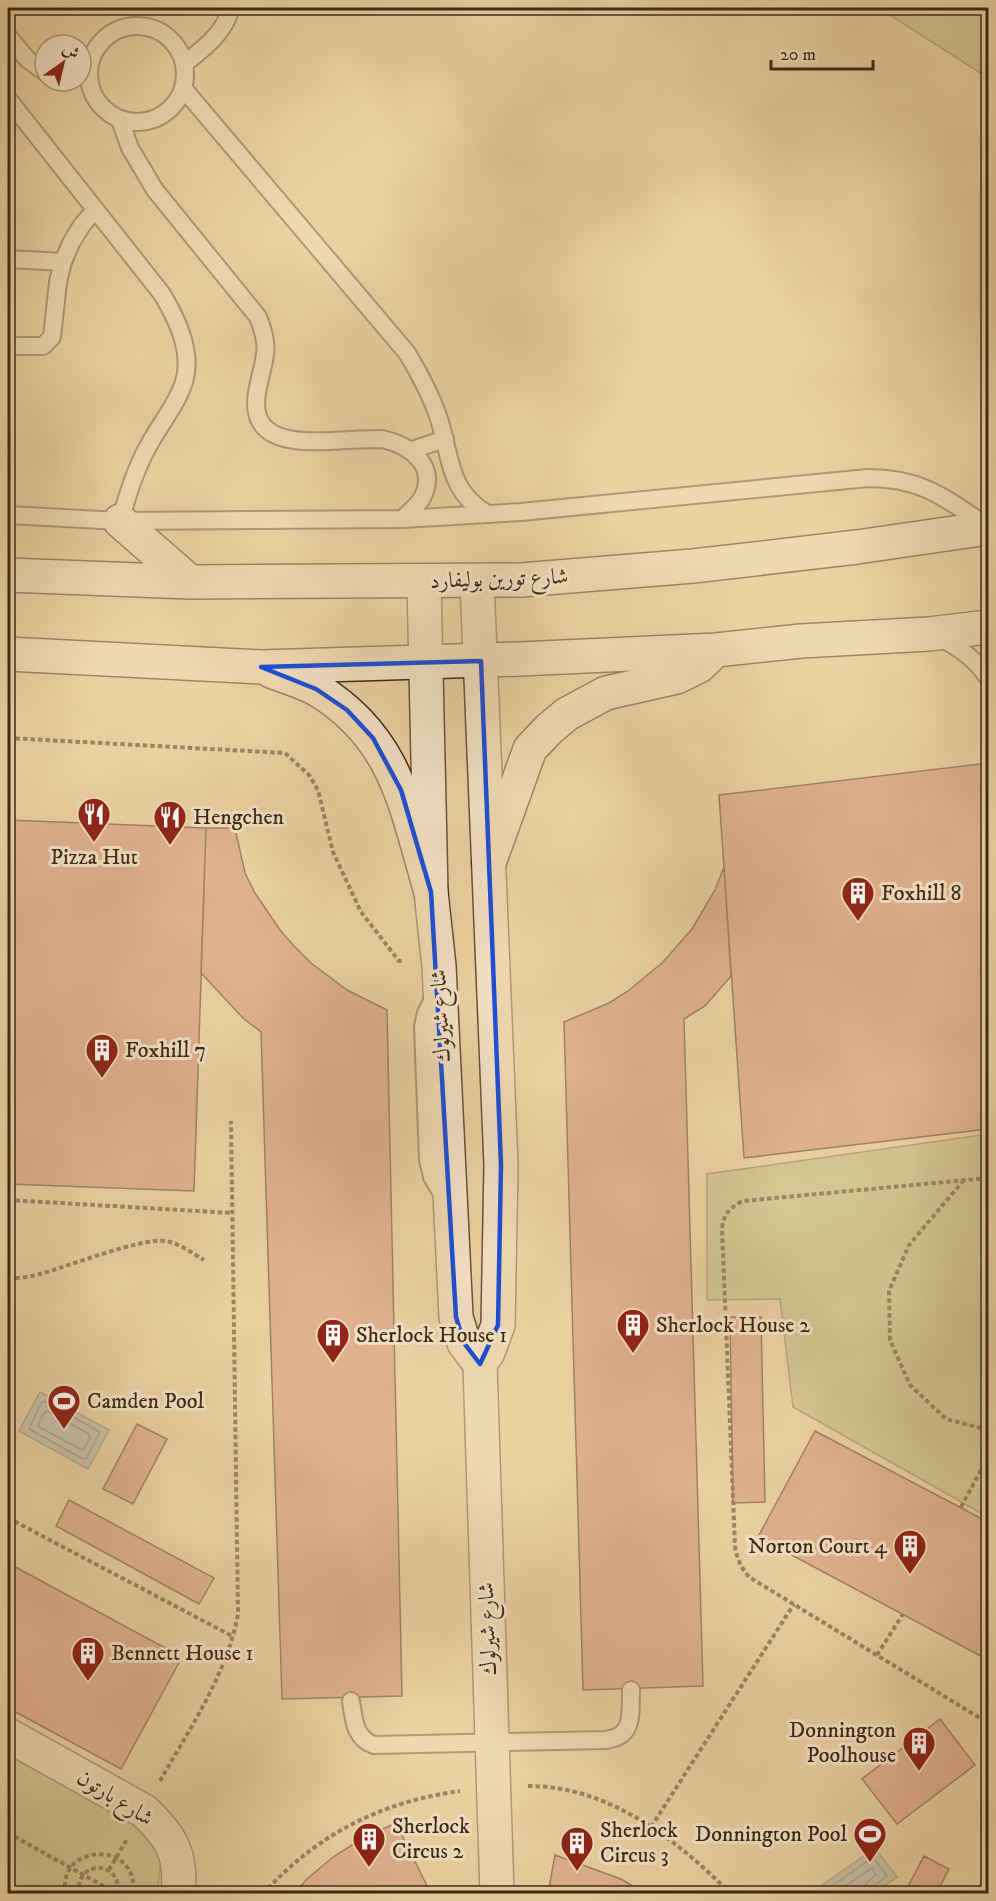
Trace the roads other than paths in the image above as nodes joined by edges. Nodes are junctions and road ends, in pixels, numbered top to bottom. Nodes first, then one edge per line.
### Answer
1 (231, 8) edge
2 (8, 36) edge
3 (93, 52) edge
4 (33, 63) edge
5 (184, 64) junction
6 (183, 88) junction
7 (92, 93) edge
8 (8, 99) edge
9 (120, 120) junction
10 (95, 210) junction
11 (8, 259) edge
12 (63, 262) junction
13 (8, 346) edge
14 (445, 440) junction
15 (412, 450) junction
16 (486, 513) junction
17 (8, 515) edge
18 (402, 519) junction
19 (120, 521) junction
20 (988, 527) edge
21 (8, 575) edge
22 (477, 581) junction
23 (190, 582) junction
24 (424, 582) junction
25 (988, 627) edge
26 (929, 633) junction
27 (716, 650) junction
28 (8, 654) edge
29 (481, 661) junction
30 (427, 662) junction
31 (261, 667) junction
32 (988, 678) edge
33 (489, 863) junction
34 (431, 892) junction
35 (439, 977) junction
36 (451, 1204) junction
37 (501, 1205) junction
38 (480, 1364) junction
39 (631, 1690) dead end
40 (351, 1701) dead end
41 (8, 1735) edge
42 (492, 1742) junction
43 (178, 1893) edge
44 (496, 1893) edge

1 - 5 lane
2 - 4 lane
3 - 5 lane
5 - 6 lane
6 - 9 lane
6 - 14 lane
7 - 9 lane
8 - 10 lane
9 - 15 lane
10 - 12 lane
10 - 19 lane
11 - 12 lane
12 - 13 lane
14 - 15 lane
14 - 16 lane
15 - 18 lane
16 - 18 lane
16 - 20 lane
17 - 19 lane
18 - 19 lane
19 - 23 main road
20 - 22 main road, شارع تورين بوليفارد
21 - 23 main road, شارع تورين بوليفارد
22 - 24 main road, شارع تورين بوليفارد
22 - 29 main road, شارع شيرلوك
23 - 24 main road, شارع تورين بوليفارد
24 - 30 main road, شارع شيرلوك
25 - 26 main road
26 - 27 main road
26 - 32 lane
27 - 29 main road
27 - 33 main road
28 - 31 main road
29 - 30 main road
29 - 33 main road, شارع شيرلوك
30 - 31 main road
30 - 34 main road, شارع شيرلوك
31 - 34 main road
33 - 37 main road, شارع شيرلوك
34 - 35 main road, شارع شيرلوك
35 - 36 main road, شارع شيرلوك
35 - 36 lane
36 - 37 main road
36 - 38 main road, شارع شيرلوك
37 - 38 main road, شارع شيرلوك
38 - 42 main road, شارع شيرلوك
39 - 42 lane
40 - 42 lane
41 - 43 main road, شارع بارتون
42 - 44 main road, شارع شيرلوك

